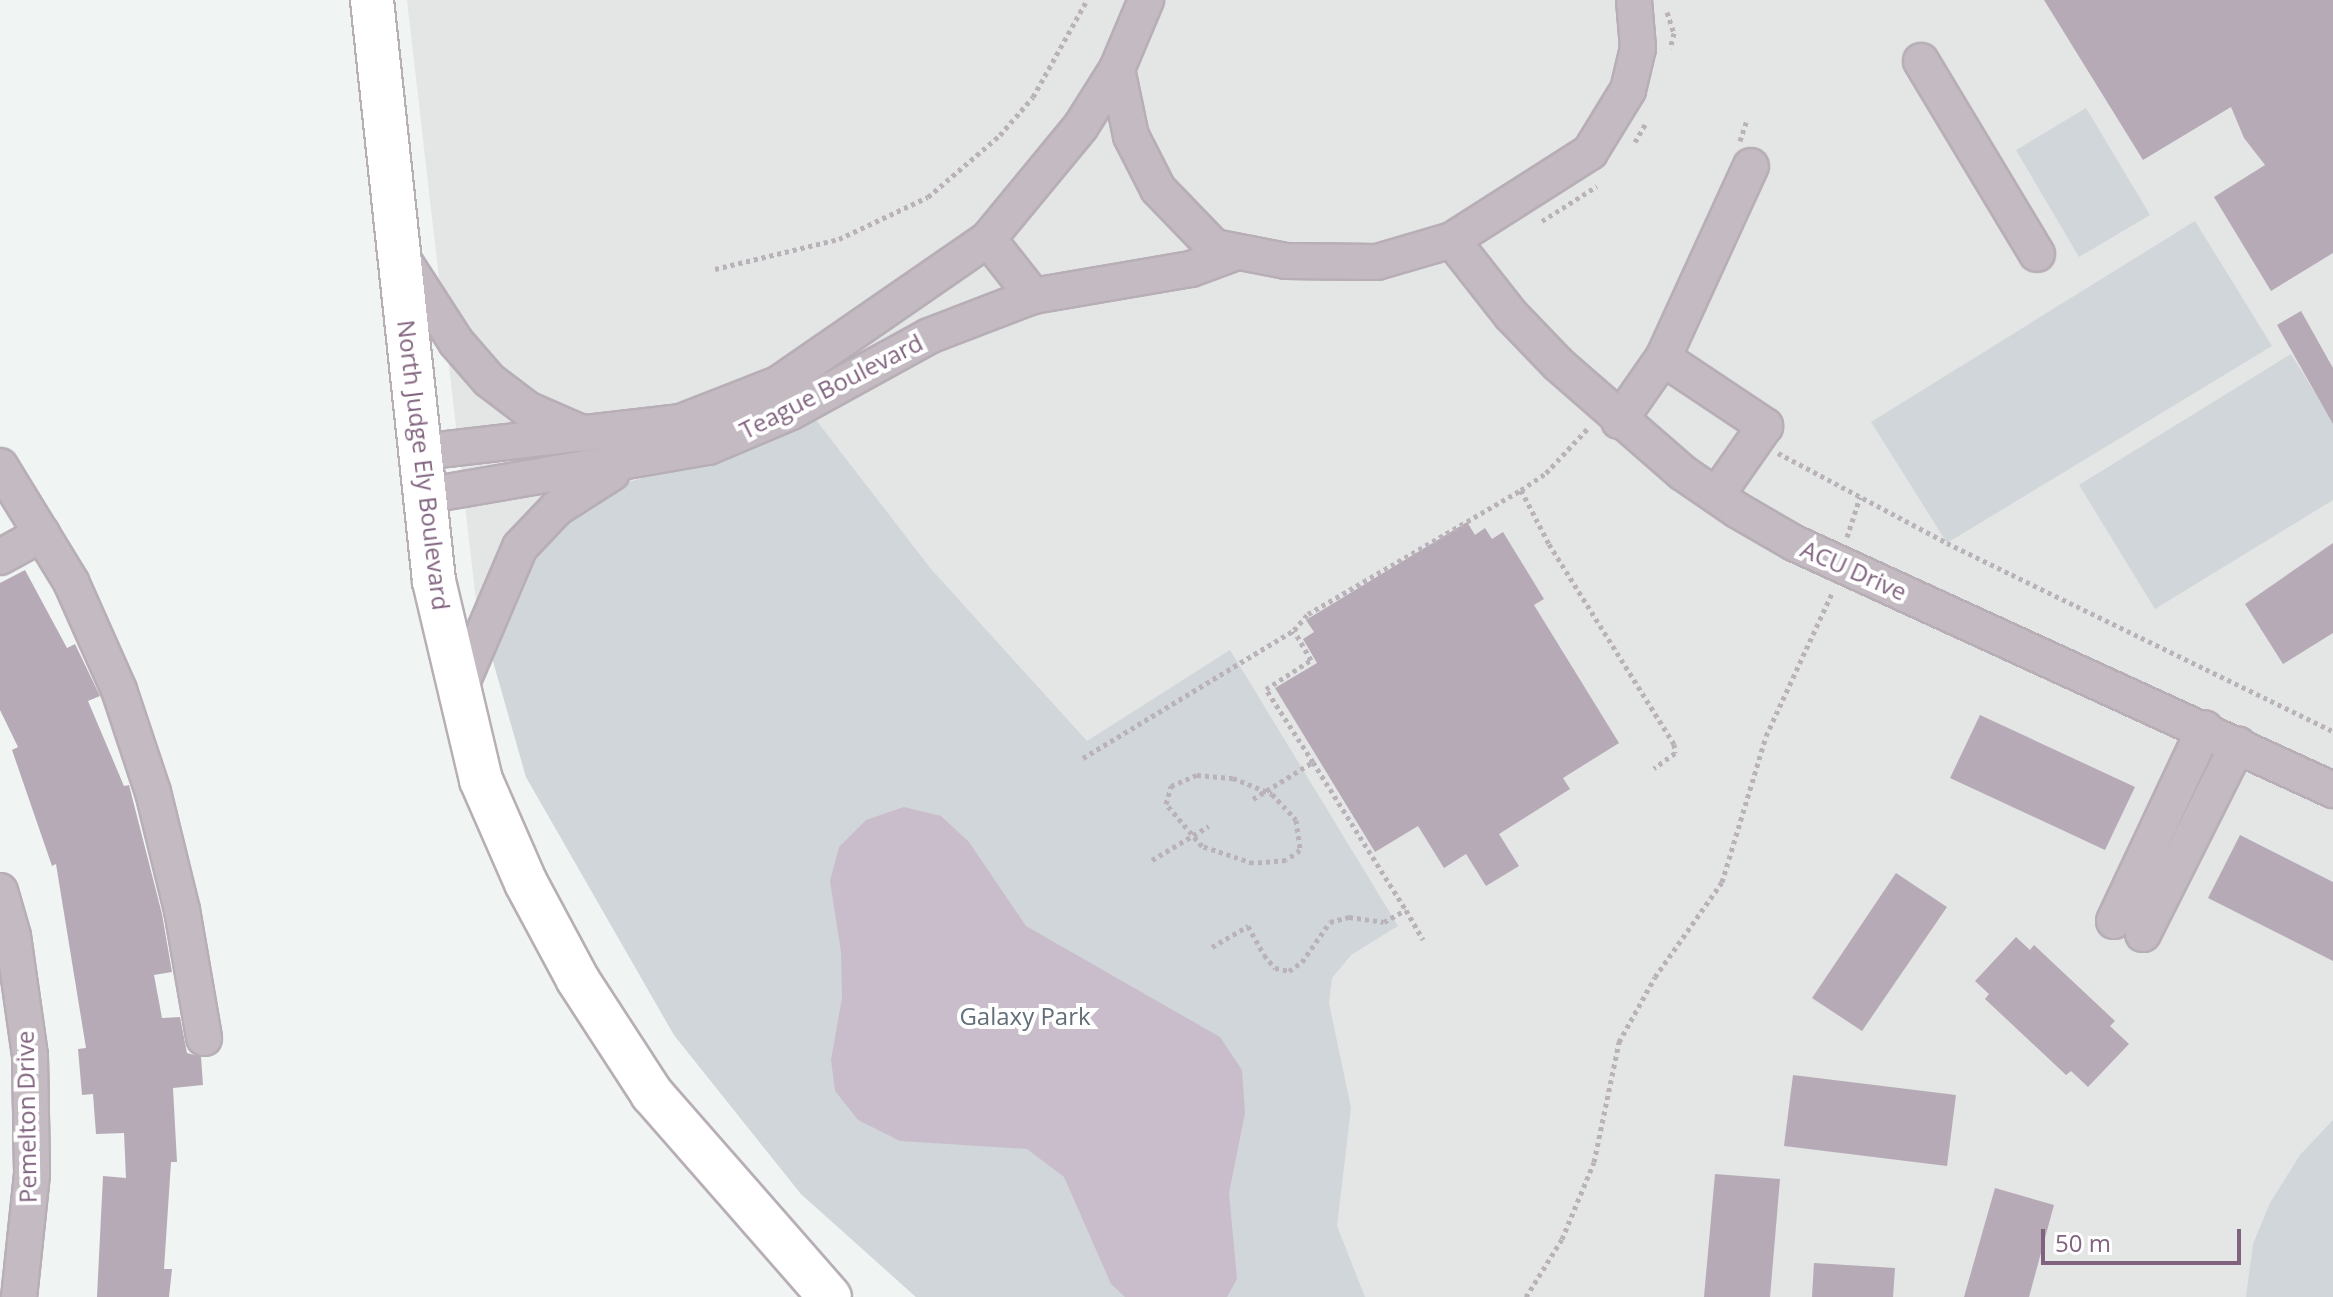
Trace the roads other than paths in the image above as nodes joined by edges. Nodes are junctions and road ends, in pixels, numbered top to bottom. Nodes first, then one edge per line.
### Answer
1 (372, 0) edge
2 (1146, 0) edge
3 (1634, 0) edge
4 (1921, 61) dead end
5 (1117, 69) junction
6 (1744, 158) road end
7 (988, 239) junction
8 (1452, 240) junction
9 (1234, 253) junction
10 (399, 254) junction
11 (2037, 254) dead end
12 (1033, 296) junction
13 (1663, 358) junction
14 (1612, 414) junction
15 (588, 436) junction
16 (421, 452) junction
17 (635, 462) junction
18 (0, 466) edge
19 (423, 496) junction
20 (1716, 496) junction
21 (42, 534) junction
22 (0, 557) edge
23 (459, 690) junction
24 (2205, 728) junction
25 (2238, 744) junction
26 (2333, 790) edge
27 (0, 891) edge
28 (204, 1038) dead end
29 (19, 1297) edge
30 (830, 1297) edge

1 - 10 main road, North Judge Ely Boulevard
2 - 5 street, Teague Boulevard
3 - 8 street, Teague Boulevard
4 - 11 street
5 - 7 street, Teague Boulevard
5 - 9 street, Teague Boulevard
6 - 13 street
7 - 12 street
7 - 15 street, Teague Boulevard
8 - 9 street, Teague Boulevard
8 - 14 street, ACU Drive
9 - 12 street, Teague Boulevard
10 - 15 street
10 - 16 main road, North Judge Ely Boulevard
12 - 17 street, Teague Boulevard
13 - 14 street
13 - 20 street
14 - 20 street, ACU Drive
15 - 16 street, Teague Boulevard
16 - 19 main road, North Judge Ely Boulevard
17 - 19 street, Teague Boulevard
17 - 23 street
18 - 21 street
19 - 23 main road, North Judge Ely Boulevard
20 - 24 street, ACU Drive
21 - 22 street
21 - 28 street
23 - 30 main road, North Judge Ely Boulevard
24 - 25 street, ACU Drive
24 - 25 street
25 - 26 street, ACU Drive
27 - 29 street, Pemelton Drive

